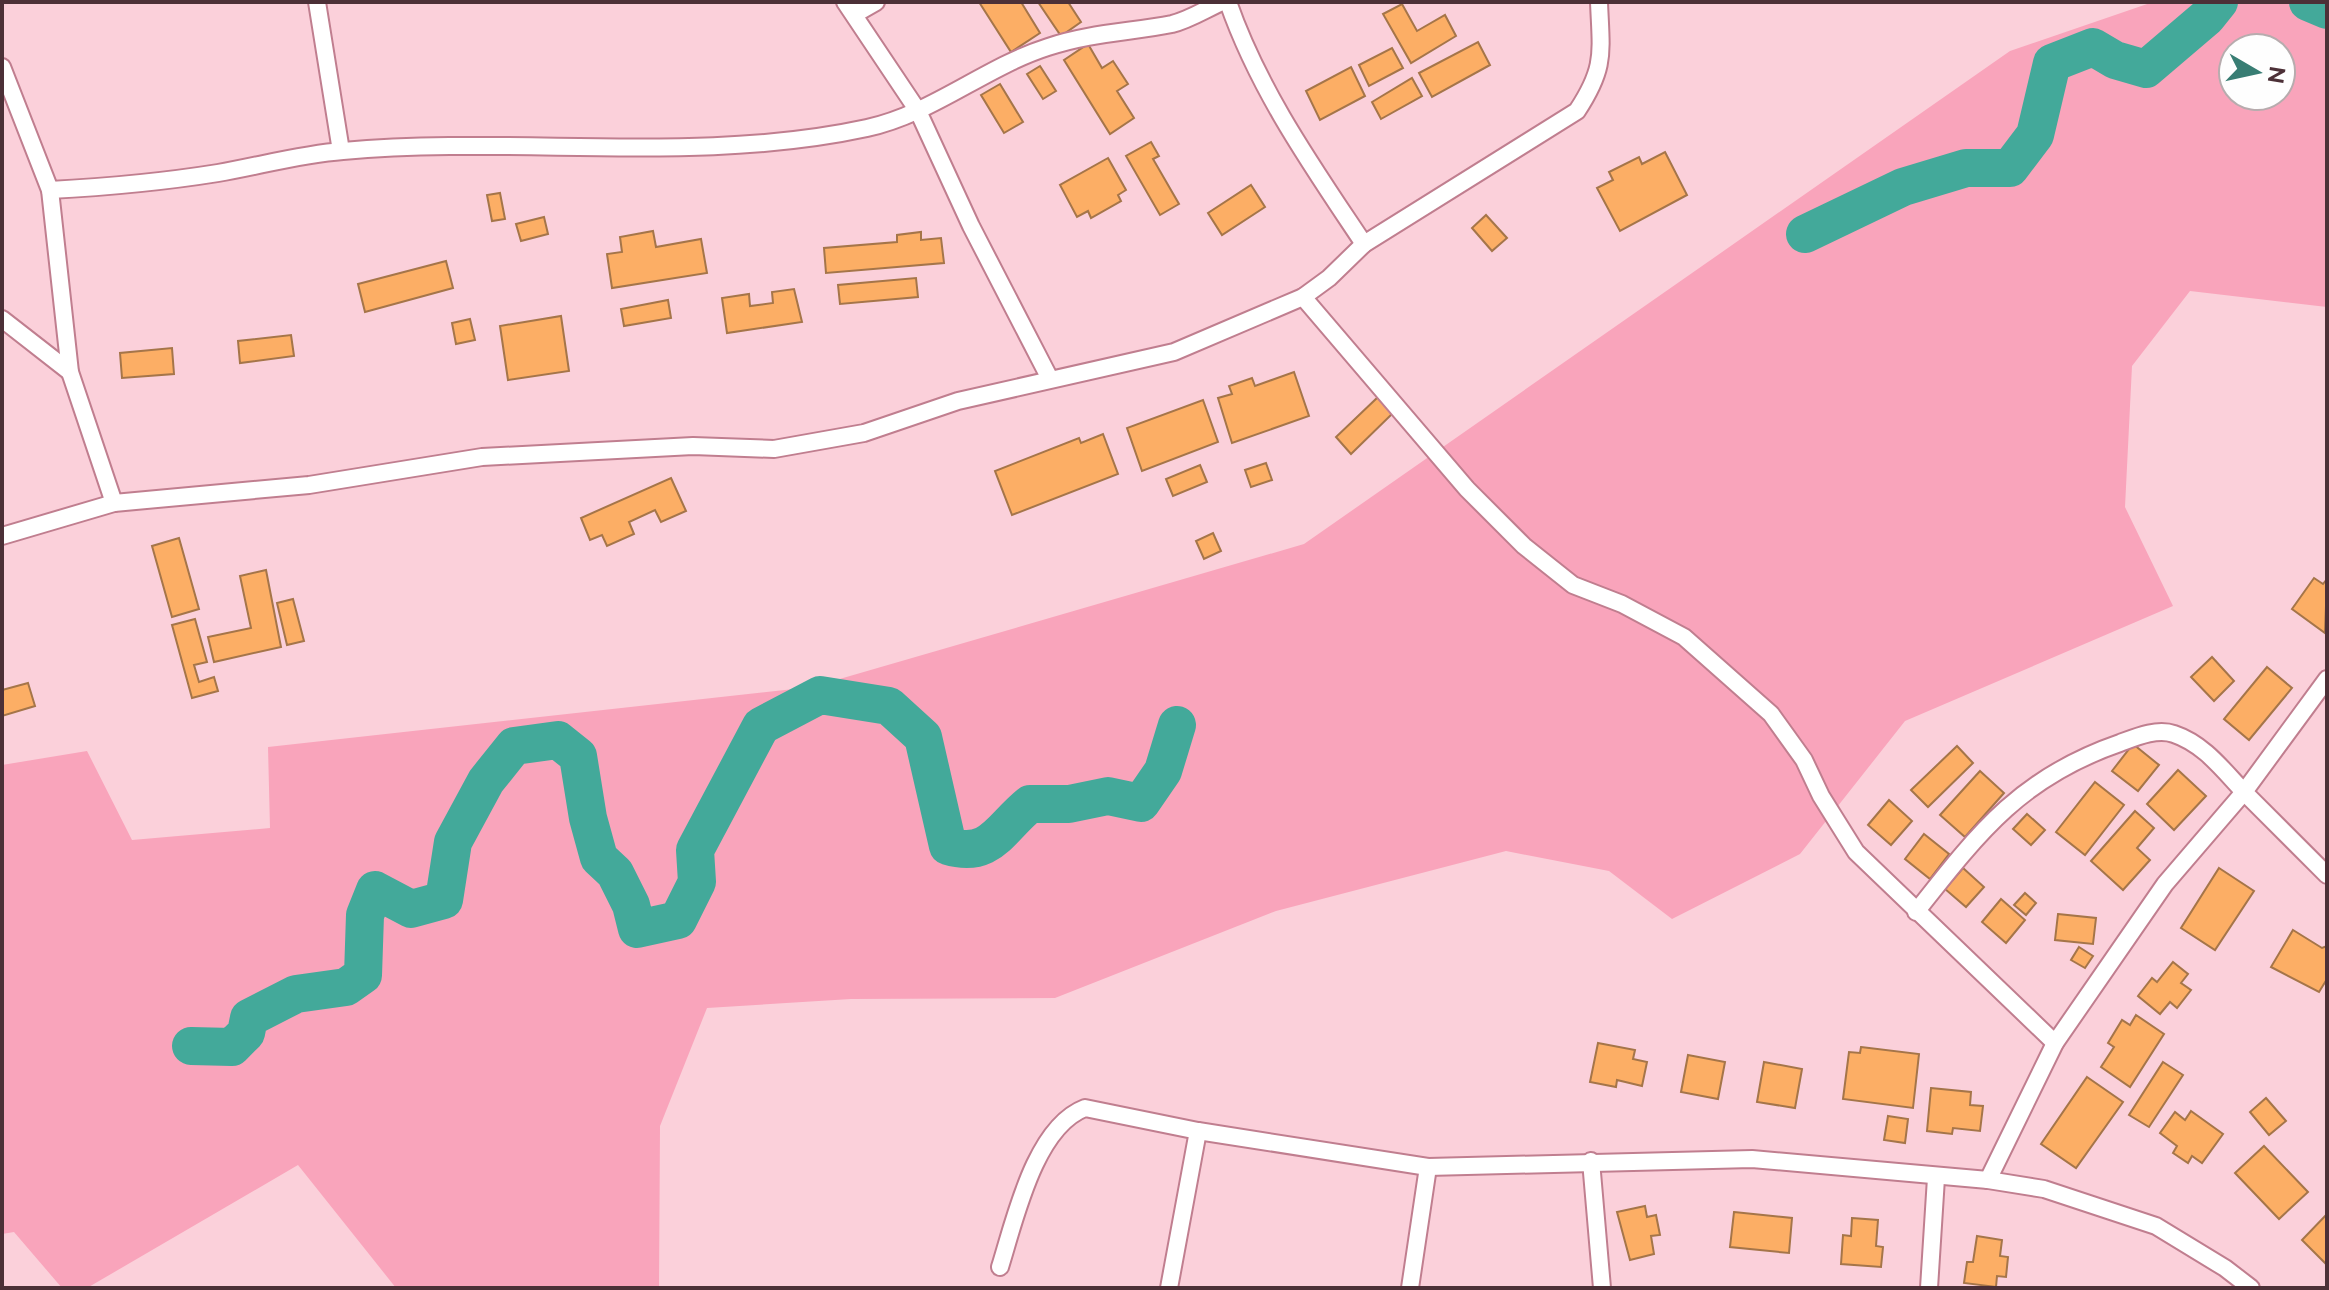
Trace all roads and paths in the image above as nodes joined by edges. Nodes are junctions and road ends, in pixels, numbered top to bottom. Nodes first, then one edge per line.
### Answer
1 (317, 2) edge
2 (876, 2) edge
3 (1225, 2) edge
4 (1599, 2) edge
5 (850, 8) edge
6 (2, 67) edge
7 (918, 111) junction
8 (341, 151) junction
9 (50, 190) junction
10 (1364, 244) junction
11 (1303, 297) junction
12 (2, 319) edge
13 (70, 372) junction
14 (1049, 377) junction
15 (114, 503) junction
16 (2, 536) edge
17 (2327, 679) edge
18 (2244, 792) junction
19 (2327, 875) edge
20 (1916, 912) junction
21 (2055, 1043) junction
22 (1198, 1131) junction
23 (1591, 1161) junction
24 (1428, 1167) junction
25 (1936, 1178) junction
26 (1988, 1180) junction
27 (1000, 1267) dead end
28 (1169, 1288) edge
29 (1410, 1288) edge
30 (1602, 1288) edge
31 (1929, 1288) edge
32 (2251, 1288) edge

1 - 8 street
2 - 5 street
3 - 7 street
3 - 10 street
4 - 10 street
5 - 7 street
6 - 9 street
7 - 8 street
7 - 14 street
8 - 9 street
9 - 13 street
10 - 11 street
11 - 14 street
11 - 20 street
12 - 13 street
13 - 15 street
14 - 15 street
15 - 16 street
17 - 18 street
18 - 19 street
18 - 20 street
18 - 21 street
20 - 21 street
21 - 26 street
22 - 24 street
22 - 27 street
22 - 28 street
23 - 24 street
23 - 25 street
23 - 30 street
24 - 29 street
25 - 26 street
25 - 31 street
26 - 32 street

